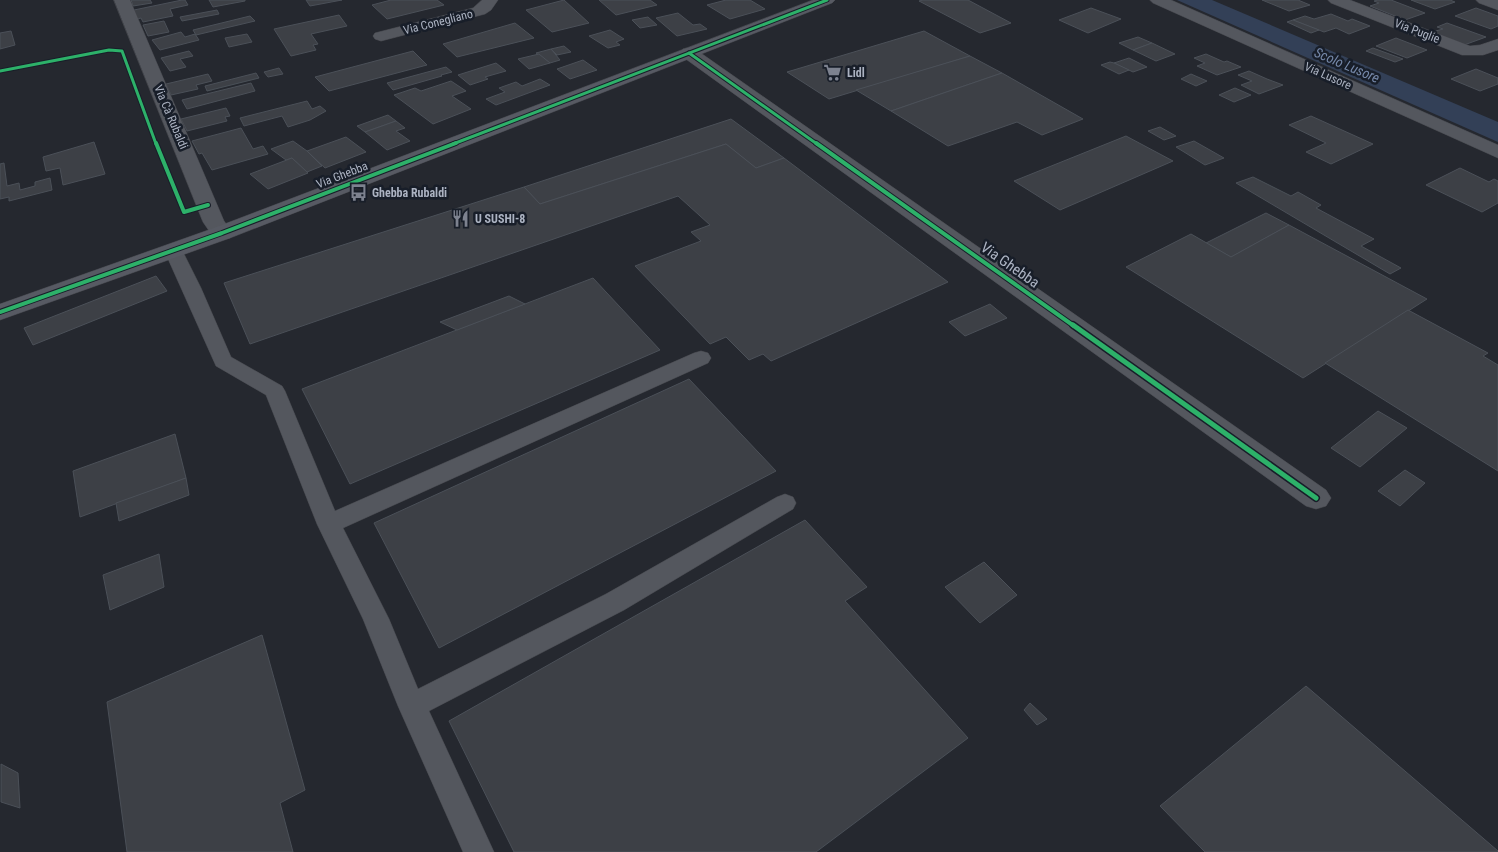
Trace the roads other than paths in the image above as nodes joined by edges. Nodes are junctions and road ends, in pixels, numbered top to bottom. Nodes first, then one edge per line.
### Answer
1 (122, 0) edge
2 (490, 0) edge
3 (827, 0) edge
4 (1158, 0) edge
5 (1336, 0) edge
6 (1484, 0) edge
7 (1498, 5) edge
8 (381, 36) dead end
9 (1493, 50) edge
10 (689, 53) junction
11 (1498, 152) edge
12 (222, 233) junction
13 (173, 250) junction
14 (0, 312) edge
15 (701, 358) dead end
16 (1316, 498) dead end
17 (785, 503) dead end
18 (329, 524) junction
19 (412, 706) junction
20 (479, 852) edge

1 - 12 street, Via Cà Rubaldi
2 - 8 street, Via Conegliano
3 - 10 street, Via Ghebba
4 - 11 street, Via Lusore
5 - 9 street, Via Puglie
6 - 7 street
10 - 12 street, Via Ghebba
10 - 16 street, Via Ghebba
12 - 13 street, Via Ghebba
13 - 14 street, Via Ghebba
13 - 18 lane
15 - 18 lane
17 - 19 lane
18 - 19 lane
19 - 20 lane

